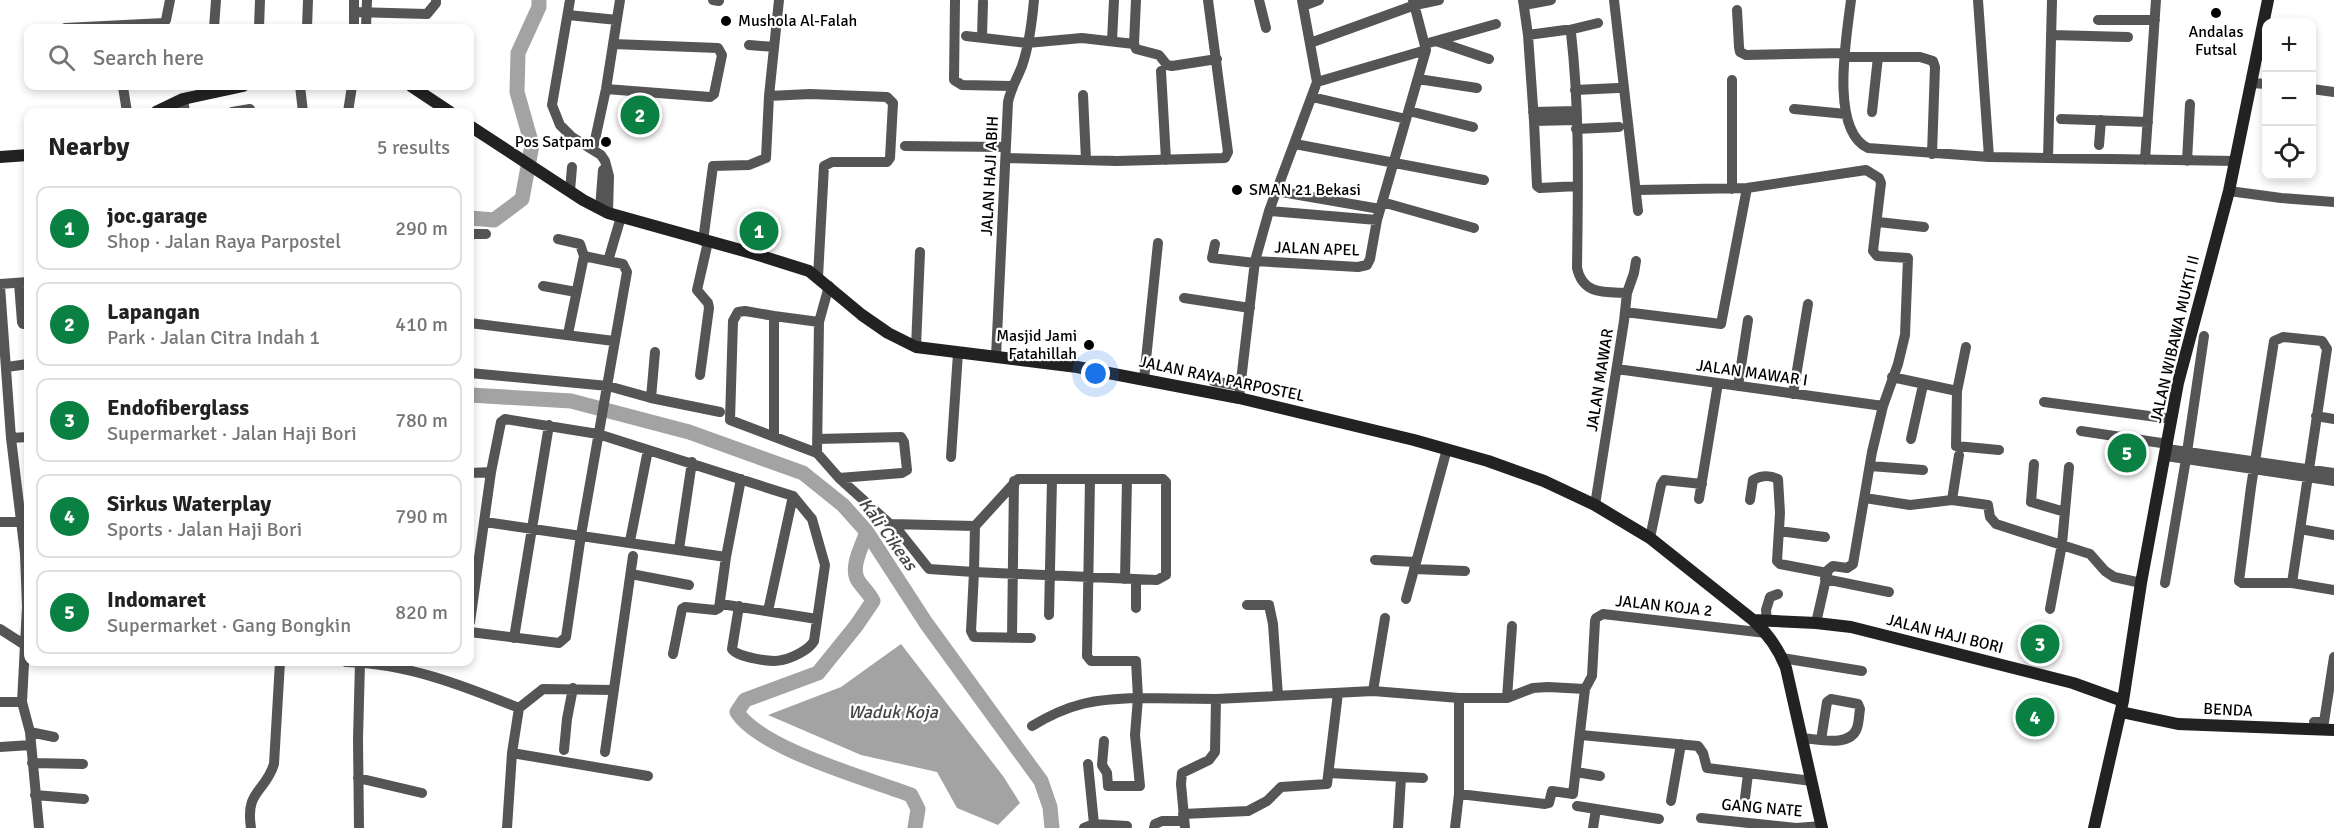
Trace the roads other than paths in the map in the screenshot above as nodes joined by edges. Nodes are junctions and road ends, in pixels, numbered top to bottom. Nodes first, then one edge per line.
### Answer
1 (170, 0) edge
2 (216, 0) edge
3 (260, 0) edge
4 (308, 0) edge
5 (354, 0) edge
6 (367, 0) edge
7 (435, 0) edge
8 (570, 0) edge
9 (620, 0) edge
10 (713, 0) edge
11 (719, 0) edge
12 (779, 0) edge
13 (955, 0) edge
14 (1034, 0) edge
15 (1114, 0) edge
16 (1136, 0) edge
17 (1209, 0) edge
18 (1259, 0) edge
19 (1319, 0) edge
20 (1439, 0) edge
21 (1551, 0) edge
22 (1614, 0) edge
23 (1851, 0) edge
24 (1978, 0) edge
25 (2052, 0) edge
26 (2156, 0) edge
27 (2268, 0) edge
28 (984, 2) edge
29 (1524, 2) edge
30 (1302, 3) edge
31 (1414, 3) edge
32 (1737, 10) dead end
33 (354, 12) junction
34 (367, 13) junction
35 (568, 15) junction
36 (617, 20) junction
37 (2098, 20) dead end
38 (2155, 20) junction
39 (1598, 23) dead end
40 (144, 24) edge
41 (214, 24) edge
42 (259, 24) edge
43 (307, 24) edge
44 (354, 24) edge
45 (366, 24) edge
46 (1496, 24) dead end
47 (1266, 28) dead end
48 (1569, 30) junction
49 (1528, 35) junction
50 (2051, 35) junction
51 (966, 36) dead end
52 (982, 37) junction
53 (2128, 37) dead end
54 (1112, 41) junction
55 (1027, 43) junction
56 (1310, 43) junction
57 (613, 44) junction
58 (1134, 44) junction
59 (749, 45) dead end
60 (1429, 45) junction
61 (774, 47) junction
62 (1845, 55) junction
63 (1878, 57) junction
64 (1216, 59) junction
65 (1490, 59) dead end
66 (1161, 71) dead end
67 (1418, 79) junction
68 (1732, 80) dead end
69 (1317, 82) junction
70 (2252, 83) junction
71 (2262, 84) edge
72 (1011, 86) junction
73 (1477, 88) dead end
74 (1618, 88) dead end
75 (606, 89) junction
76 (123, 90) edge
77 (225, 90) edge
78 (300, 90) edge
79 (351, 90) edge
80 (417, 90) edge
81 (1575, 90) junction
82 (2316, 90) edge
83 (2334, 92) edge
84 (1083, 95) dead end
85 (769, 96) junction
86 (1312, 97) junction
87 (183, 99) junction
88 (2190, 104) dead end
89 (126, 108) edge
90 (164, 108) edge
91 (184, 108) edge
92 (303, 108) edge
93 (349, 108) edge
94 (444, 108) edge
95 (1794, 109) dead end
96 (1872, 112) dead end
97 (1846, 114) junction
98 (1407, 115) junction
99 (1534, 116) junction
100 (2061, 119) dead end
101 (1576, 120) junction
102 (2101, 120) junction
103 (2148, 122) junction
104 (1473, 126) dead end
105 (1619, 127) dead end
106 (474, 129) edge
107 (1295, 144) junction
108 (2099, 145) dead end
109 (905, 146) dead end
110 (593, 149) junction
111 (1870, 149) junction
112 (1005, 152) junction
113 (1932, 154) junction
114 (24, 155) edge
115 (0, 157) edge
116 (1989, 157) junction
117 (2048, 158) junction
118 (1086, 160) junction
119 (1166, 160) junction
120 (2145, 160) junction
121 (2187, 160) junction
122 (2236, 161) junction
123 (1394, 162) junction
124 (572, 167) dead end
125 (1866, 170) junction
126 (1485, 180) dead end
127 (1578, 186) junction
128 (565, 188) junction
129 (1747, 188) junction
130 (1732, 189) junction
131 (1276, 190) junction
132 (1637, 190) junction
133 (2229, 191) junction
134 (2334, 202) edge
135 (1381, 206) junction
136 (604, 211) junction
137 (1269, 211) junction
138 (1638, 211) dead end
139 (621, 217) junction
140 (1377, 220) junction
141 (1878, 222) junction
142 (1924, 227) dead end
143 (1474, 228) dead end
144 (474, 234) edge
145 (486, 234) dead end
146 (558, 239) dead end
147 (706, 241) junction
148 (1158, 243) dead end
149 (1215, 244) dead end
150 (920, 252) dead end
151 (584, 256) junction
152 (608, 261) junction
153 (1636, 261) dead end
154 (1255, 262) junction
155 (818, 277) junction
156 (24, 282) edge
157 (0, 285) edge
158 (543, 286) dead end
159 (829, 286) junction
160 (576, 292) junction
161 (1627, 293) junction
162 (1184, 298) dead end
163 (1808, 304) dead end
164 (1250, 308) junction
165 (1, 312) edge
166 (1625, 312) junction
167 (774, 316) junction
168 (1748, 320) dead end
169 (819, 322) junction
170 (474, 323) edge
171 (24, 324) edge
172 (568, 334) junction
173 (2204, 336) dead end
174 (614, 341) junction
175 (916, 347) junction
176 (1966, 347) dead end
177 (656, 352) dead end
178 (958, 352) junction
179 (996, 357) junction
180 (24, 364) edge
181 (7, 366) junction
182 (1617, 369) junction
183 (474, 374) edge
184 (700, 375) dead end
185 (1892, 377) junction
186 (1144, 379) junction
187 (1212, 381) dead end
188 (1718, 383) junction
189 (1923, 385) junction
190 (1738, 386) junction
191 (607, 391) junction
192 (1957, 391) junction
193 (1240, 392) junction
194 (1794, 394) junction
195 (651, 398) junction
196 (2044, 402) dead end
197 (1883, 406) junction
198 (720, 412) dead end
199 (2316, 416) junction
200 (2172, 419) junction
201 (2334, 419) edge
202 (549, 425) junction
203 (599, 429) junction
204 (2081, 430) dead end
205 (7, 434) edge
206 (24, 436) edge
207 (774, 436) junction
208 (817, 439) junction
209 (1911, 439) dead end
210 (1447, 449) junction
211 (648, 450) junction
212 (1999, 450) dead end
213 (2167, 450) junction
214 (817, 453) junction
215 (1959, 455) dead end
216 (2187, 456) junction
217 (951, 457) dead end
218 (692, 462) junction
219 (2034, 464) dead end
220 (2255, 465) junction
221 (1870, 466) junction
222 (2069, 467) dead end
223 (1923, 470) dead end
224 (490, 472) junction
225 (474, 473) edge
226 (2308, 473) junction
227 (2334, 473) edge
228 (839, 478) junction
229 (741, 479) junction
230 (1052, 479) junction
231 (1090, 479) junction
232 (1127, 479) junction
233 (1014, 481) junction
234 (2334, 482) edge
235 (1702, 484) junction
236 (793, 496) junction
237 (1865, 498) junction
238 (1699, 500) dead end
239 (1750, 500) dead end
240 (1952, 500) junction
241 (1595, 505) junction
242 (2065, 512) junction
243 (0, 522) edge
244 (20, 522) junction
245 (485, 522) junction
246 (894, 525) junction
247 (975, 526) junction
248 (532, 528) junction
249 (2300, 529) junction
250 (1779, 531) junction
251 (581, 535) junction
252 (2334, 535) edge
253 (1825, 537) dead end
254 (1650, 538) junction
255 (24, 540) edge
256 (630, 541) junction
257 (2062, 544) junction
258 (679, 549) junction
259 (633, 556) dead end
260 (726, 557) junction
261 (1375, 560) dead end
262 (1415, 566) junction
263 (1465, 571) dead end
264 (974, 572) junction
265 (631, 574) junction
266 (1013, 575) junction
267 (1051, 576) junction
268 (1826, 576) junction
269 (1088, 578) junction
270 (1130, 579) junction
271 (2141, 583) junction
272 (2165, 583) dead end
273 (2292, 583) junction
274 (689, 585) dead end
275 (2334, 590) edge
276 (1889, 592) dead end
277 (1778, 594) dead end
278 (474, 595) edge
279 (1406, 599) dead end
280 (721, 604) junction
281 (1247, 605) dead end
282 (739, 606) junction
283 (1136, 608) dead end
284 (2050, 609) dead end
285 (768, 611) junction
286 (1049, 615) dead end
287 (1385, 618) dead end
288 (817, 619) junction
289 (1816, 623) junction
290 (1512, 626) dead end
291 (1766, 627) junction
292 (0, 630) edge
293 (474, 633) edge
294 (514, 638) junction
295 (1012, 638) junction
296 (1031, 638) dead end
297 (24, 644) edge
298 (673, 654) dead end
299 (2334, 657) edge
300 (1782, 658) junction
301 (25, 666) edge
302 (280, 666) edge
303 (360, 666) edge
304 (379, 666) edge
305 (1862, 671) dead end
306 (573, 688) junction
307 (1585, 689) junction
308 (613, 690) junction
309 (1373, 691) junction
310 (1338, 693) junction
311 (1278, 696) junction
312 (1138, 698) junction
313 (1458, 698) junction
314 (1507, 698) junction
315 (1216, 699) junction
316 (0, 702) edge
317 (22, 702) junction
318 (2122, 707) junction
319 (519, 708) junction
320 (2326, 724) edge
321 (1032, 726) dead end
322 (30, 732) junction
323 (1581, 735) junction
324 (54, 737) dead end
325 (1802, 738) junction
326 (1821, 740) junction
327 (1104, 741) dead end
328 (1681, 744) junction
329 (31, 745) junction
330 (0, 747) edge
331 (564, 750) dead end
332 (605, 752) dead end
333 (512, 753) junction
334 (32, 763) junction
335 (83, 764) dead end
336 (1088, 764) dead end
337 (1576, 772) junction
338 (1329, 773) junction
339 (1748, 774) junction
340 (648, 776) dead end
341 (1600, 776) dead end
342 (358, 778) junction
343 (1401, 778) junction
344 (1423, 778) dead end
345 (1812, 781) junction
346 (422, 793) dead end
347 (1459, 794) junction
348 (35, 795) junction
349 (1745, 798) dead end
350 (84, 799) dead end
351 (1671, 801) dead end
352 (1577, 806) dead end
353 (1596, 809) junction
354 (1701, 818) dead end
355 (1659, 819) dead end
356 (1184, 821) edge
357 (1089, 826) edge
358 (1127, 826) dead end
359 (1822, 827) edge
360 (39, 828) edge
361 (251, 828) edge
362 (359, 828) edge
363 (507, 828) edge
364 (1154, 828) edge
365 (1398, 828) edge
366 (1455, 828) edge
367 (1593, 828) edge
368 (2094, 828) edge

1 - 40 street
2 - 41 street
3 - 42 street
4 - 43 street
5 - 33 street
6 - 34 street
7 - 34 street
8 - 35 street
9 - 36 street
10 - 11 street
12 - 61 street
13 - 72 street
14 - 55 street, JALAN HAJI ABIH
15 - 54 street
16 - 58 street
17 - 64 street
18 - 47 street
19 - 30 street
20 - 31 street
21 - 29 street
22 - 132 street
23 - 62 street
24 - 116 street
25 - 50 street
26 - 38 street
27 - 70 main road, JALAN WIBAWA MUKTI II
28 - 52 street
29 - 49 street
30 - 56 street
31 - 56 street
31 - 60 street
32 - 62 street
33 - 34 street
33 - 44 street
34 - 45 street
35 - 36 street
35 - 110 street
36 - 57 street
37 - 38 street
38 - 103 street
39 - 48 street
46 - 60 street
48 - 49 street
48 - 81 street
49 - 99 street
50 - 53 street
50 - 117 street
51 - 52 street
52 - 55 street
54 - 55 street
54 - 58 street
55 - 72 street, JALAN HAJI ABIH
56 - 69 street
57 - 75 street
57 - 75 street
58 - 64 street
59 - 61 street
60 - 65 street
60 - 67 street
60 - 69 street
61 - 85 street
62 - 63 street
62 - 97 street
63 - 96 street
63 - 113 street
64 - 119 street
66 - 119 street
67 - 73 street
67 - 98 street
68 - 130 street
69 - 86 street
70 - 71 street
70 - 122 main road, JALAN WIBAWA MUKTI II
72 - 112 street, JALAN HAJI ABIH
74 - 81 street
75 - 110 street
76 - 89 street
77 - 87 main road
78 - 92 street
79 - 93 street
80 - 94 main road
81 - 101 street
82 - 83 street
84 - 118 street
85 - 147 street
85 - 155 street
86 - 98 street
86 - 107 street
87 - 90 main road
87 - 91 street
88 - 121 street
95 - 97 street
97 - 111 street
98 - 104 street
98 - 123 street
99 - 101 street
99 - 127 street
100 - 102 street
101 - 105 street
101 - 127 street
102 - 103 street
102 - 108 street
103 - 120 street
106 - 128 main road, JALAN RAYA PARPOSTEL
107 - 123 street
107 - 131 street
109 - 112 street
110 - 136 street
111 - 113 street
111 - 125 street
112 - 118 street
112 - 179 street, JALAN HAJI ABIH
113 - 116 street
114 - 115 main road
116 - 117 street
117 - 120 street
118 - 119 street
120 - 121 street
121 - 122 street
122 - 133 main road, JALAN WIBAWA MUKTI II
123 - 126 street
123 - 135 street
124 - 128 street
125 - 129 street
125 - 141 street
127 - 161 street
128 - 136 main road, JALAN RAYA PARPOSTEL
129 - 130 street
129 - 166 street
130 - 132 street
131 - 135 street
131 - 137 street
132 - 138 street
133 - 134 street
133 - 200 main road, JALAN WIBAWA MUKTI II
135 - 140 street
135 - 143 street
136 - 139 main road, JALAN RAYA PARPOSTEL
137 - 140 street
137 - 154 street
139 - 147 main road, JALAN RAYA PARPOSTEL
139 - 152 street
140 - 154 street, JALAN APEL
141 - 142 street
141 - 185 street
144 - 145 street
146 - 151 street
147 - 155 main road, JALAN RAYA PARPOSTEL
147 - 184 street
148 - 186 street
149 - 154 street
150 - 175 street
151 - 152 street
151 - 160 street
152 - 174 street
153 - 161 street, JALAN MAWAR
154 - 164 street
155 - 159 main road, JALAN RAYA PARPOSTEL
156 - 157 street
156 - 171 street
157 - 165 street
158 - 160 street
159 - 169 street
159 - 175 main road, JALAN RAYA PARPOSTEL
160 - 172 street
161 - 166 street, JALAN MAWAR
162 - 164 street
163 - 194 street
164 - 193 street
165 - 181 street
166 - 182 street, JALAN MAWAR
167 - 169 street
167 - 207 street
167 - 207 street
168 - 190 street
169 - 208 street
170 - 172 street
172 - 174 street
173 - 216 street
174 - 191 street
175 - 178 main road, JALAN RAYA PARPOSTEL
176 - 192 street
177 - 195 street
178 - 179 main road, JALAN RAYA PARPOSTEL
178 - 217 street
179 - 186 main road, JALAN RAYA PARPOSTEL
180 - 181 street
181 - 205 street
182 - 188 street, JALAN MAWAR I
182 - 241 street, JALAN MAWAR
183 - 191 street
185 - 189 street
185 - 197 street
186 - 193 main road, JALAN RAYA PARPOSTEL
187 - 193 street
188 - 190 street, JALAN MAWAR I
188 - 235 street
189 - 192 street
189 - 209 street
190 - 194 street, JALAN MAWAR I
191 - 195 street
191 - 203 street
192 - 212 street
193 - 210 main road, JALAN RAYA PARPOSTEL
194 - 197 street, JALAN MAWAR I
195 - 198 street
196 - 200 street
197 - 221 street
199 - 201 street
199 - 220 street
199 - 226 street
200 - 213 main road, JALAN WIBAWA MUKTI II
202 - 203 street
202 - 224 street
202 - 248 street
203 - 211 street
203 - 251 street
204 - 213 street
205 - 206 street
205 - 244 street
207 - 214 street
208 - 214 street
208 - 228 street
210 - 241 main road, JALAN RAYA PARPOSTEL
210 - 262 street
211 - 218 street
211 - 256 street
213 - 216 street
213 - 271 main road, JALAN WIBAWA MUKTI II
214 - 228 street
215 - 240 street
216 - 220 street
216 - 272 street
218 - 229 street
218 - 258 street
219 - 242 street
220 - 226 street
220 - 273 street
221 - 223 street
221 - 237 street
222 - 242 street
224 - 225 street
224 - 245 street
226 - 227 street
226 - 234 street
226 - 249 street
228 - 246 street
229 - 236 street
229 - 260 street
230 - 231 street
230 - 233 street
230 - 267 street
231 - 232 street
231 - 269 street
232 - 270 street
232 - 270 street
233 - 247 street
233 - 266 street
235 - 238 street
235 - 254 street
236 - 285 street
236 - 288 street
237 - 240 street
237 - 268 street
239 - 250 street
240 - 257 street
241 - 254 main road, JALAN RAYA PARPOSTEL
242 - 257 street
243 - 244 street
244 - 255 street
245 - 248 street
245 - 278 street
246 - 247 street
246 - 264 street
247 - 264 street
248 - 251 street
248 - 294 street
249 - 252 street
249 - 273 street
250 - 253 street
250 - 268 street
251 - 256 street
251 - 294 street
254 - 291 main road, JALAN RAYA PARPOSTEL
256 - 258 street
257 - 271 street
257 - 284 street
258 - 260 street
259 - 265 street
260 - 280 street
261 - 262 street
262 - 263 street
262 - 279 street
264 - 266 street
264 - 295 street
265 - 274 street
265 - 308 street
266 - 267 street
266 - 295 street
267 - 269 street
267 - 286 street
268 - 276 street
268 - 289 street
269 - 270 street
269 - 312 street
270 - 283 street
271 - 318 main road, JALAN WIBAWA MUKTI II
273 - 275 street
277 - 291 street
280 - 282 street
280 - 298 street
281 - 311 street
282 - 285 street
282 - 288 street
285 - 288 street
287 - 309 street
289 - 291 main road, JALAN HAJI BORI
289 - 318 main road, JALAN HAJI BORI
290 - 314 street
291 - 300 main road, JALAN RAYA PARPOSTEL
291 - 307 street, JALAN KOJA 2
292 - 297 street
293 - 294 street
295 - 296 street
299 - 320 street
300 - 305 street
300 - 325 main road, JALAN RAYA PARPOSTEL
301 - 317 street
302 - 361 street
303 - 342 street
304 - 319 street
306 - 308 street
306 - 319 street
306 - 331 street
307 - 314 street
307 - 323 street
308 - 332 street
309 - 310 street
309 - 313 street
310 - 311 street
310 - 338 street
311 - 315 street
312 - 315 street
312 - 321 street
312 - 327 street
313 - 314 street
313 - 347 street
315 - 356 street
316 - 317 street
317 - 322 street
318 - 320 main road, BENDA
318 - 368 main road, JALAN WIBAWA MUKTI II
319 - 333 street
322 - 324 street
322 - 329 street
323 - 328 street
323 - 337 street
325 - 326 street
325 - 345 main road, JALAN RAYA PARPOSTEL
326 - 326 street
328 - 339 street
328 - 351 street
329 - 330 street
329 - 334 street
333 - 340 street
333 - 363 street
334 - 335 street
334 - 348 street
336 - 357 street
337 - 341 street
337 - 347 street
338 - 343 street
338 - 356 street
339 - 345 street
339 - 349 street
342 - 346 street
342 - 362 street
343 - 344 street
343 - 365 street
345 - 359 main road, JALAN RAYA PARPOSTEL
347 - 366 street
348 - 350 street
348 - 360 street
352 - 353 street
353 - 355 street
353 - 367 street
354 - 359 street, GANG NATE
356 - 364 street
357 - 358 street

